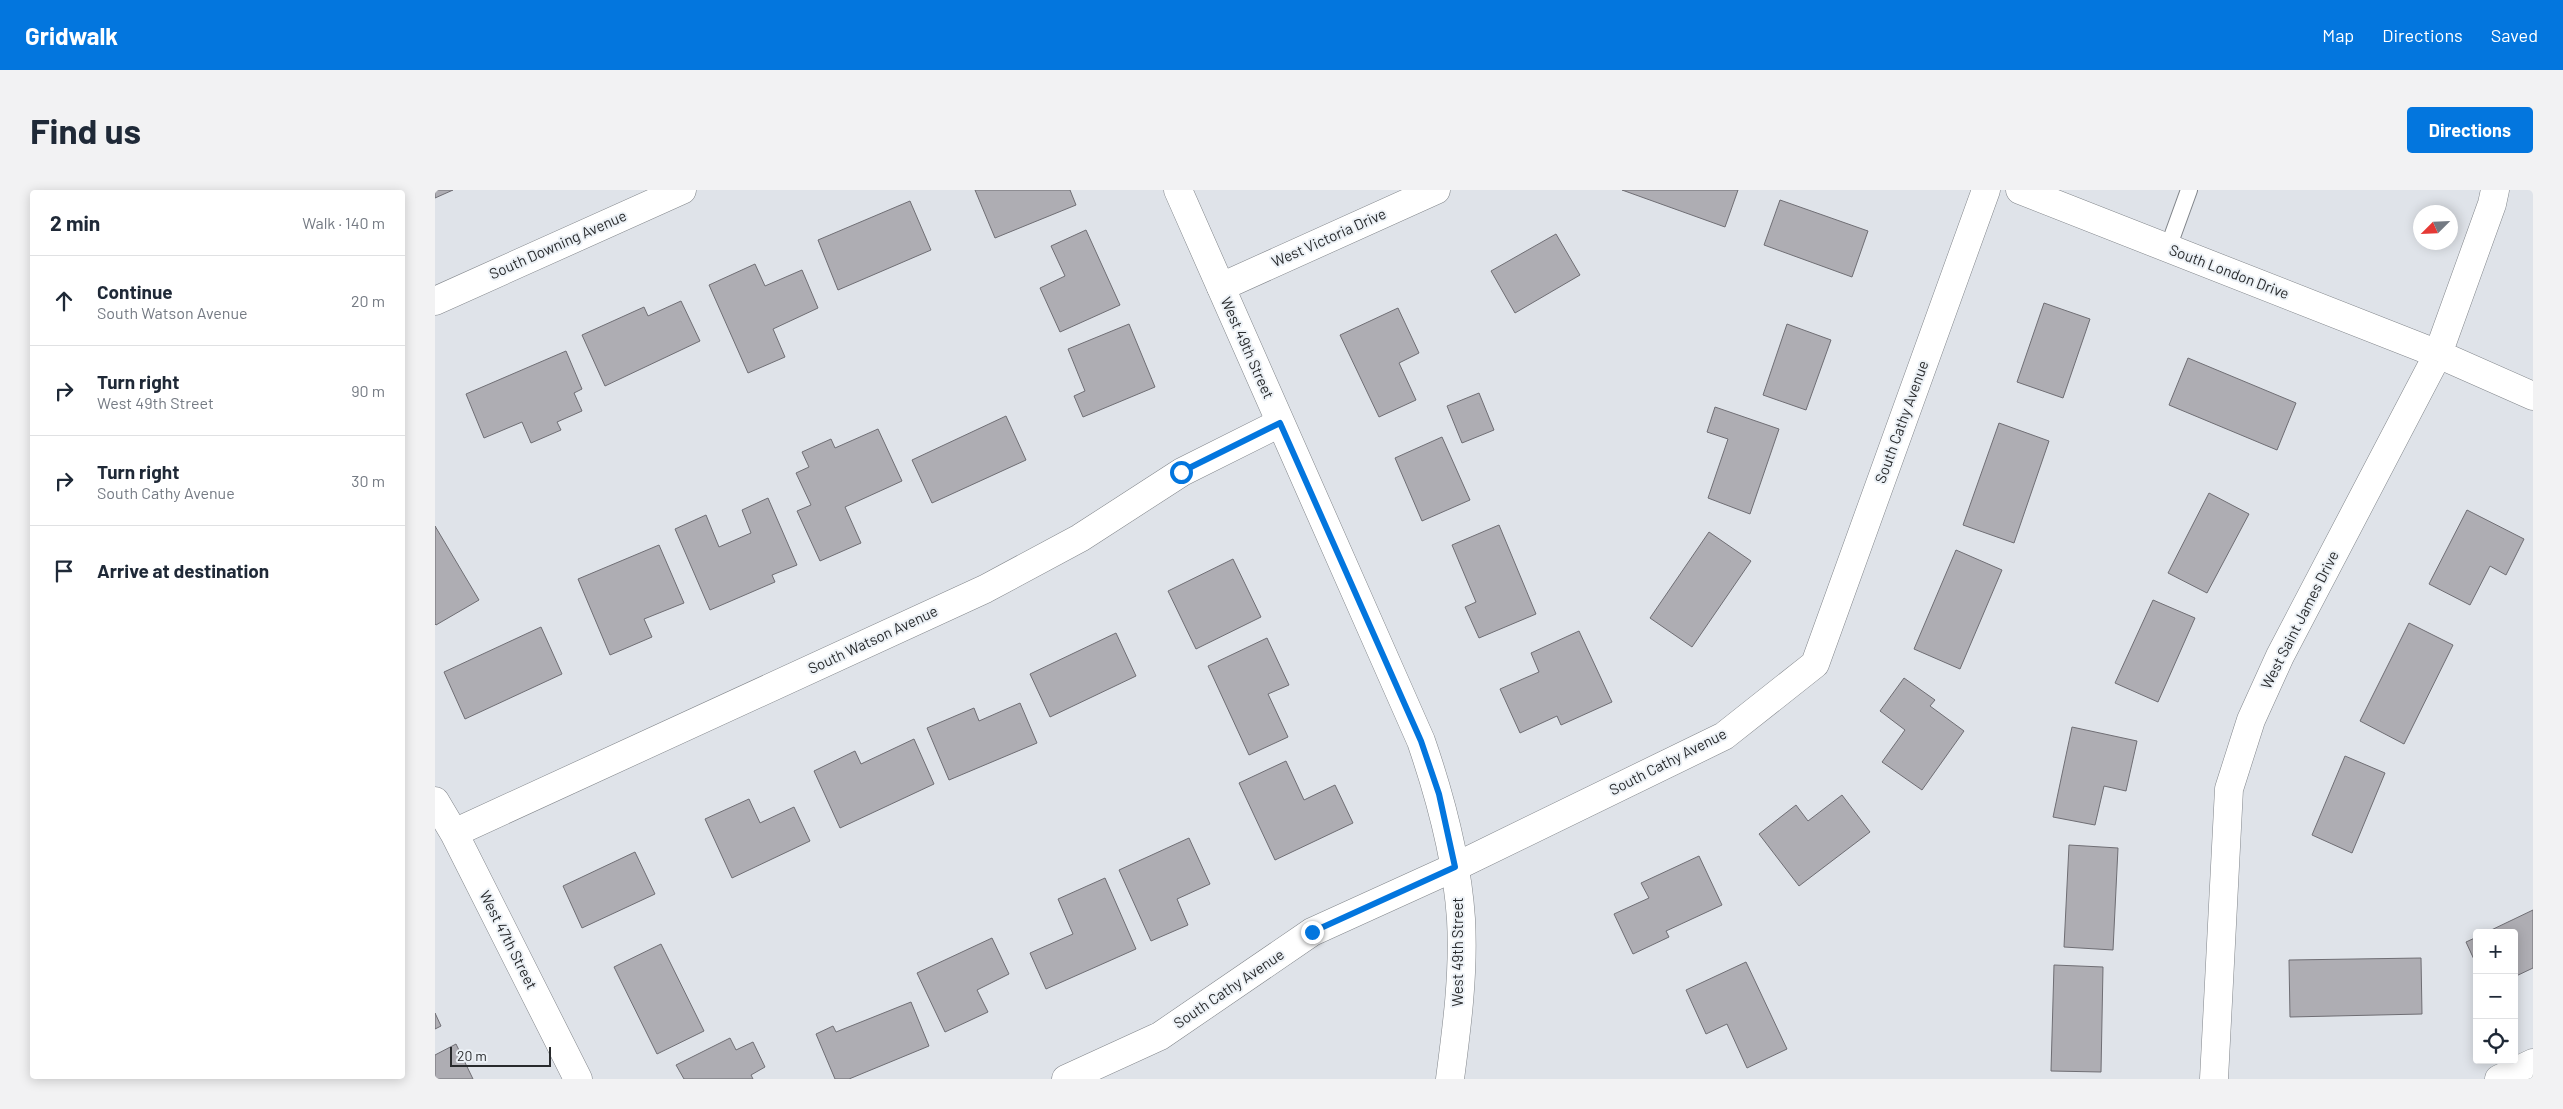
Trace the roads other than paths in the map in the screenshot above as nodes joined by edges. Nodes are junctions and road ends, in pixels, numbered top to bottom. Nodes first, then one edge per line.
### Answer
1 (682, 190) edge
2 (1178, 190) edge
3 (1437, 190) edge
4 (1985, 190) edge
5 (2020, 190) edge
6 (2189, 190) edge
7 (2495, 190) edge
8 (2167, 248) junction
9 (1221, 287) junction
10 (435, 300) edge
11 (2438, 354) junction
12 (2533, 396) edge
13 (1280, 423) junction
14 (435, 801) edge
15 (453, 833) junction
16 (1455, 867) junction
17 (2533, 1063) edge
18 (578, 1079) edge
19 (1066, 1079) edge
20 (1451, 1079) edge
21 (2214, 1079) edge
22 (2499, 1079) edge

1 - 10 street, South Downing Avenue
2 - 9 street, West 49th Street
3 - 9 street, West Victoria Drive
4 - 16 street, South Cathy Avenue
5 - 8 street, South London Drive
6 - 8 lane
7 - 11 street, West Saint James Drive
8 - 11 street, South London Drive
9 - 13 street, West 49th Street
11 - 12 street, South London Drive
11 - 21 street, West Saint James Drive
13 - 15 street, South Watson Avenue
13 - 16 street, West 49th Street
14 - 15 street, West 47th Street
15 - 18 street, West 47th Street
16 - 19 street, South Cathy Avenue
16 - 20 street, West 49th Street
17 - 22 street

